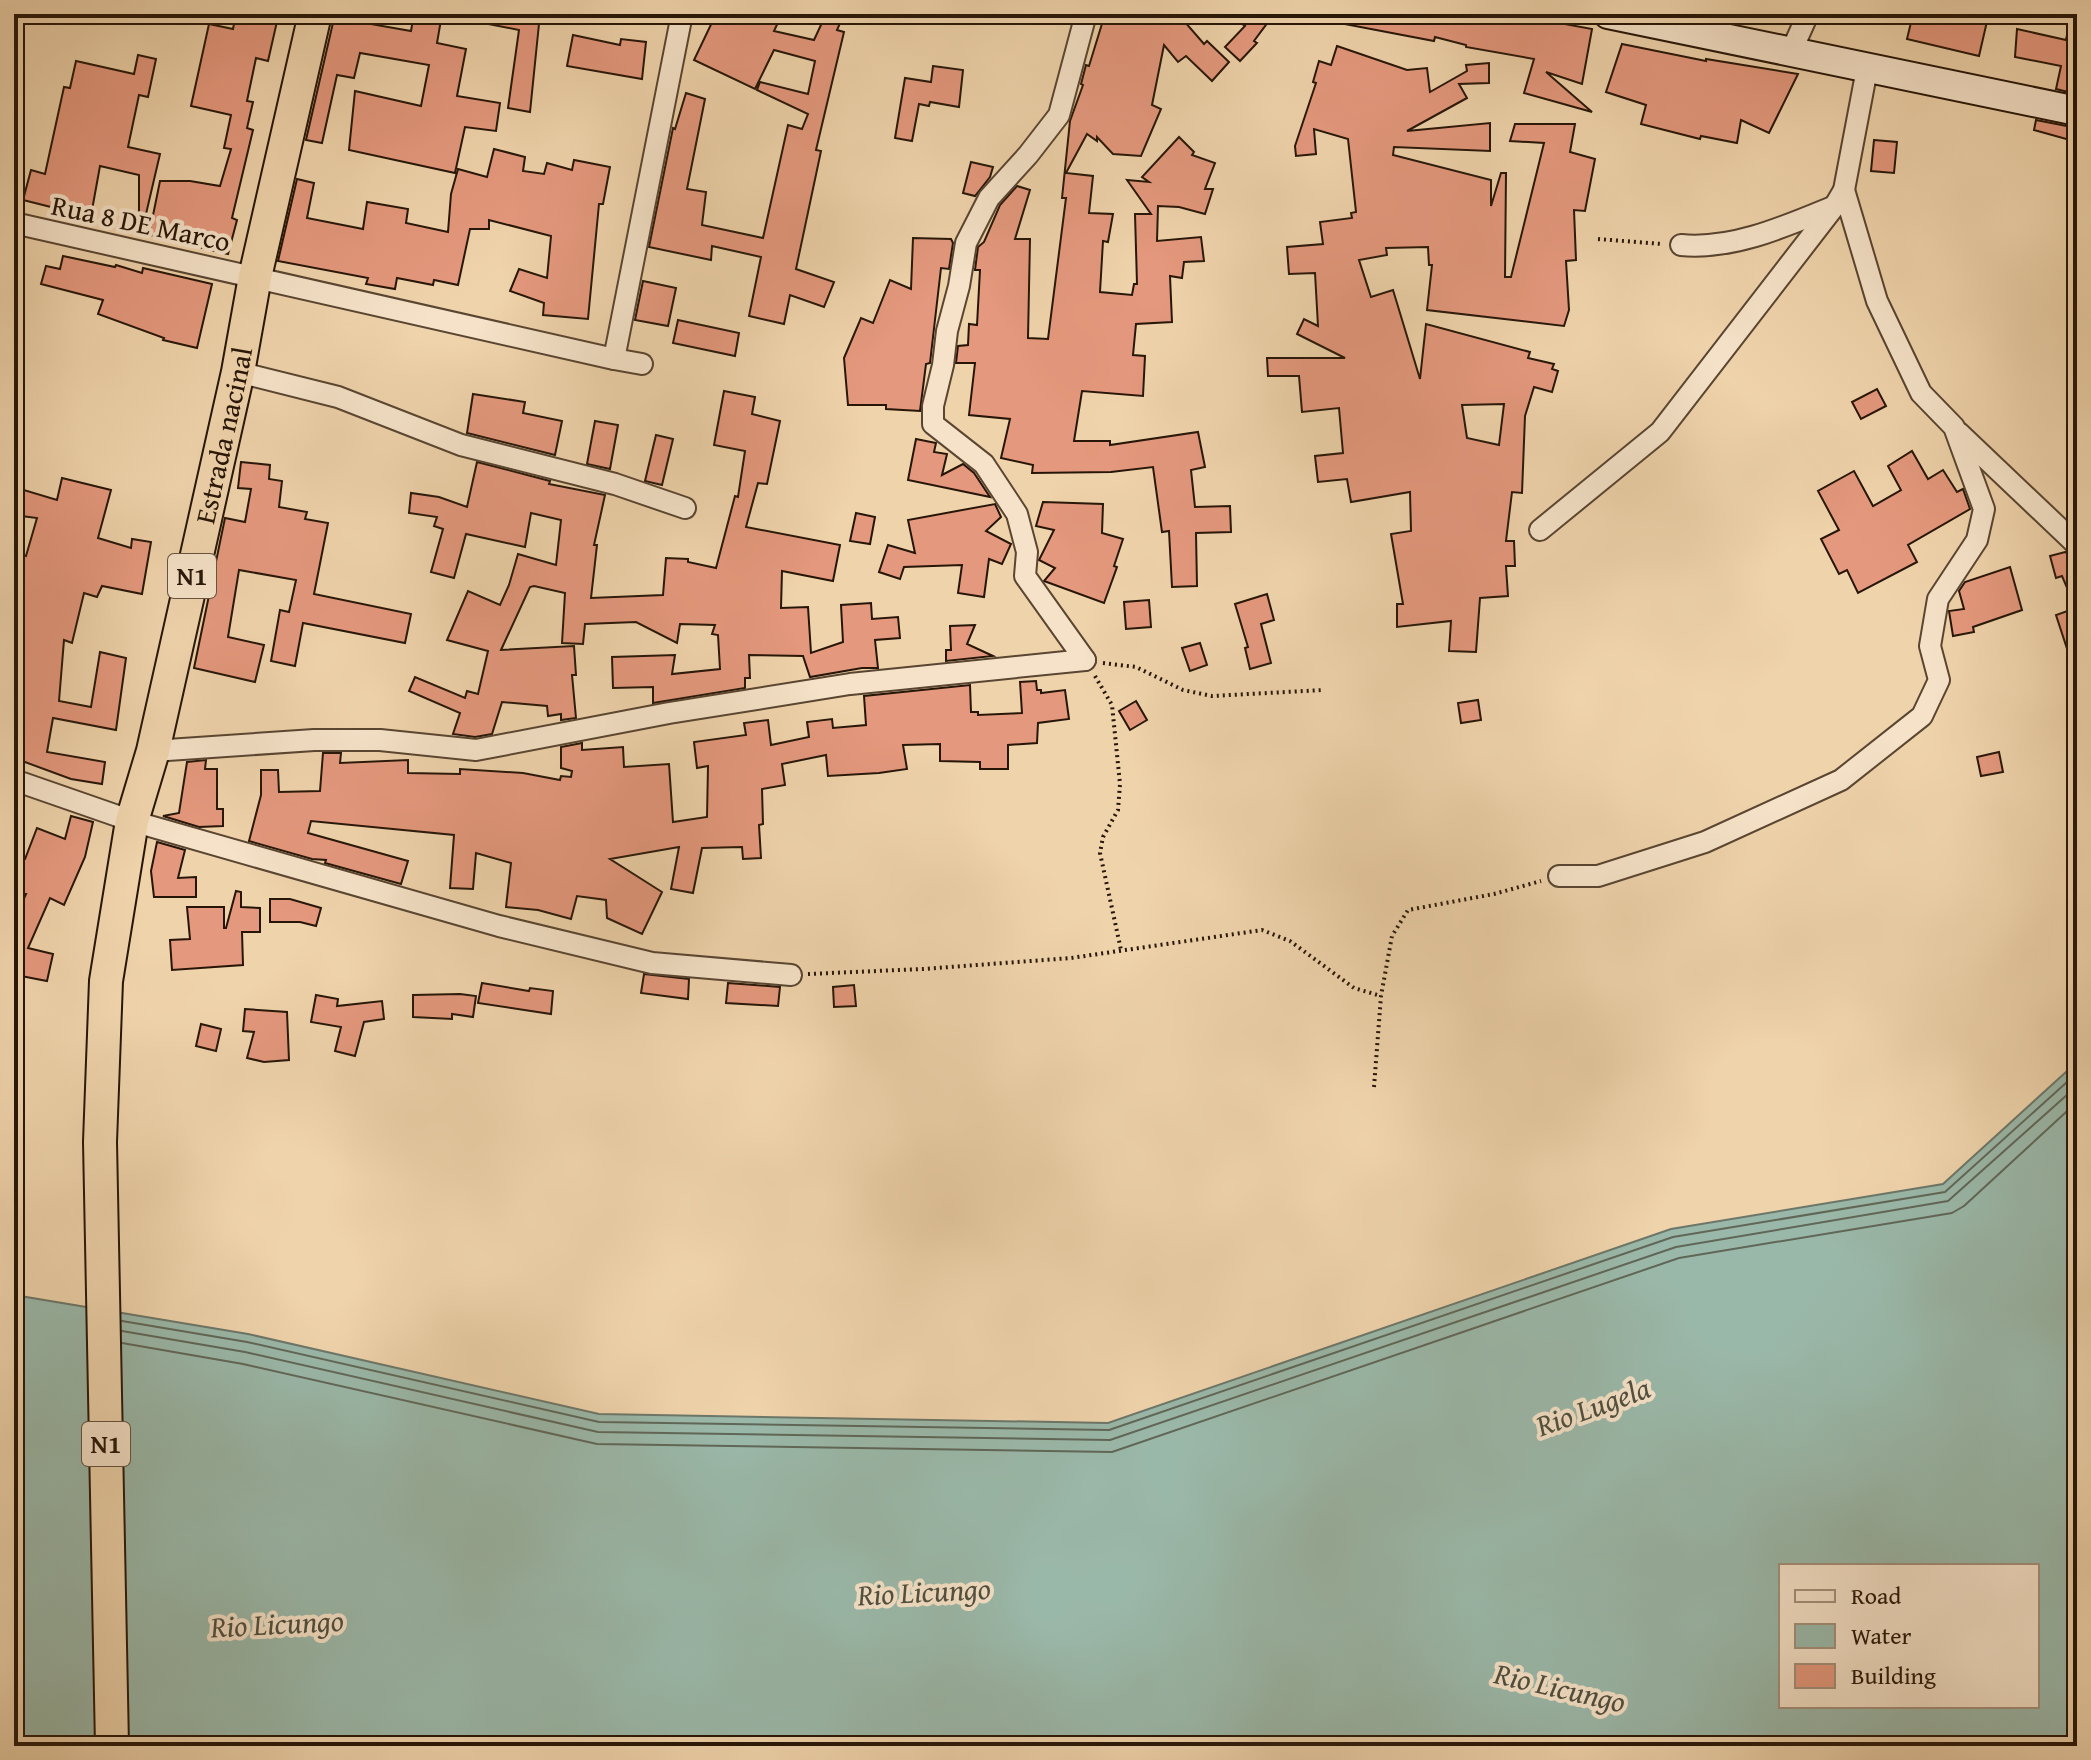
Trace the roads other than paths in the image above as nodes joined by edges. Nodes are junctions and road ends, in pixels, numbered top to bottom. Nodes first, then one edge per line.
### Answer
1 (315, 14) edge
2 (682, 14) edge
3 (1086, 14) edge
4 (1608, 14) edge
5 (1808, 14) edge
6 (1791, 52) junction
7 (1867, 69) junction
8 (2077, 111) edge
9 (1839, 198) junction
10 (14, 223) edge
11 (1681, 245) road end
12 (255, 277) junction
13 (614, 359) junction
14 (642, 364) dead end
15 (238, 372) junction
16 (1954, 427) junction
17 (685, 508) dead end
18 (1540, 530) dead end
19 (2077, 545) edge
20 (153, 751) junction
21 (14, 780) edge
22 (132, 821) junction
23 (1559, 876) road end
24 (791, 975) road end
25 (112, 1746) edge

1 - 12 highway, Estrada nacinal / N1
2 - 13 street
3 - 20 street
4 - 6 main road
5 - 6 street
6 - 7 main road
7 - 8 main road
7 - 9 street
9 - 11 street
9 - 16 street
9 - 18 street
10 - 12 street, Rua 8 DE Marco
12 - 13 street, Rua 8 DE Marco
12 - 15 highway, Estrada nacinal / N1
13 - 14 street, Rua 8 DE Marco
15 - 17 street
15 - 20 highway, Estrada nacinal / N1
16 - 19 street
16 - 23 street
20 - 22 highway, Estrada nacinal / N1
21 - 22 street
22 - 24 street
22 - 25 highway, Estrada nacinal / N1

